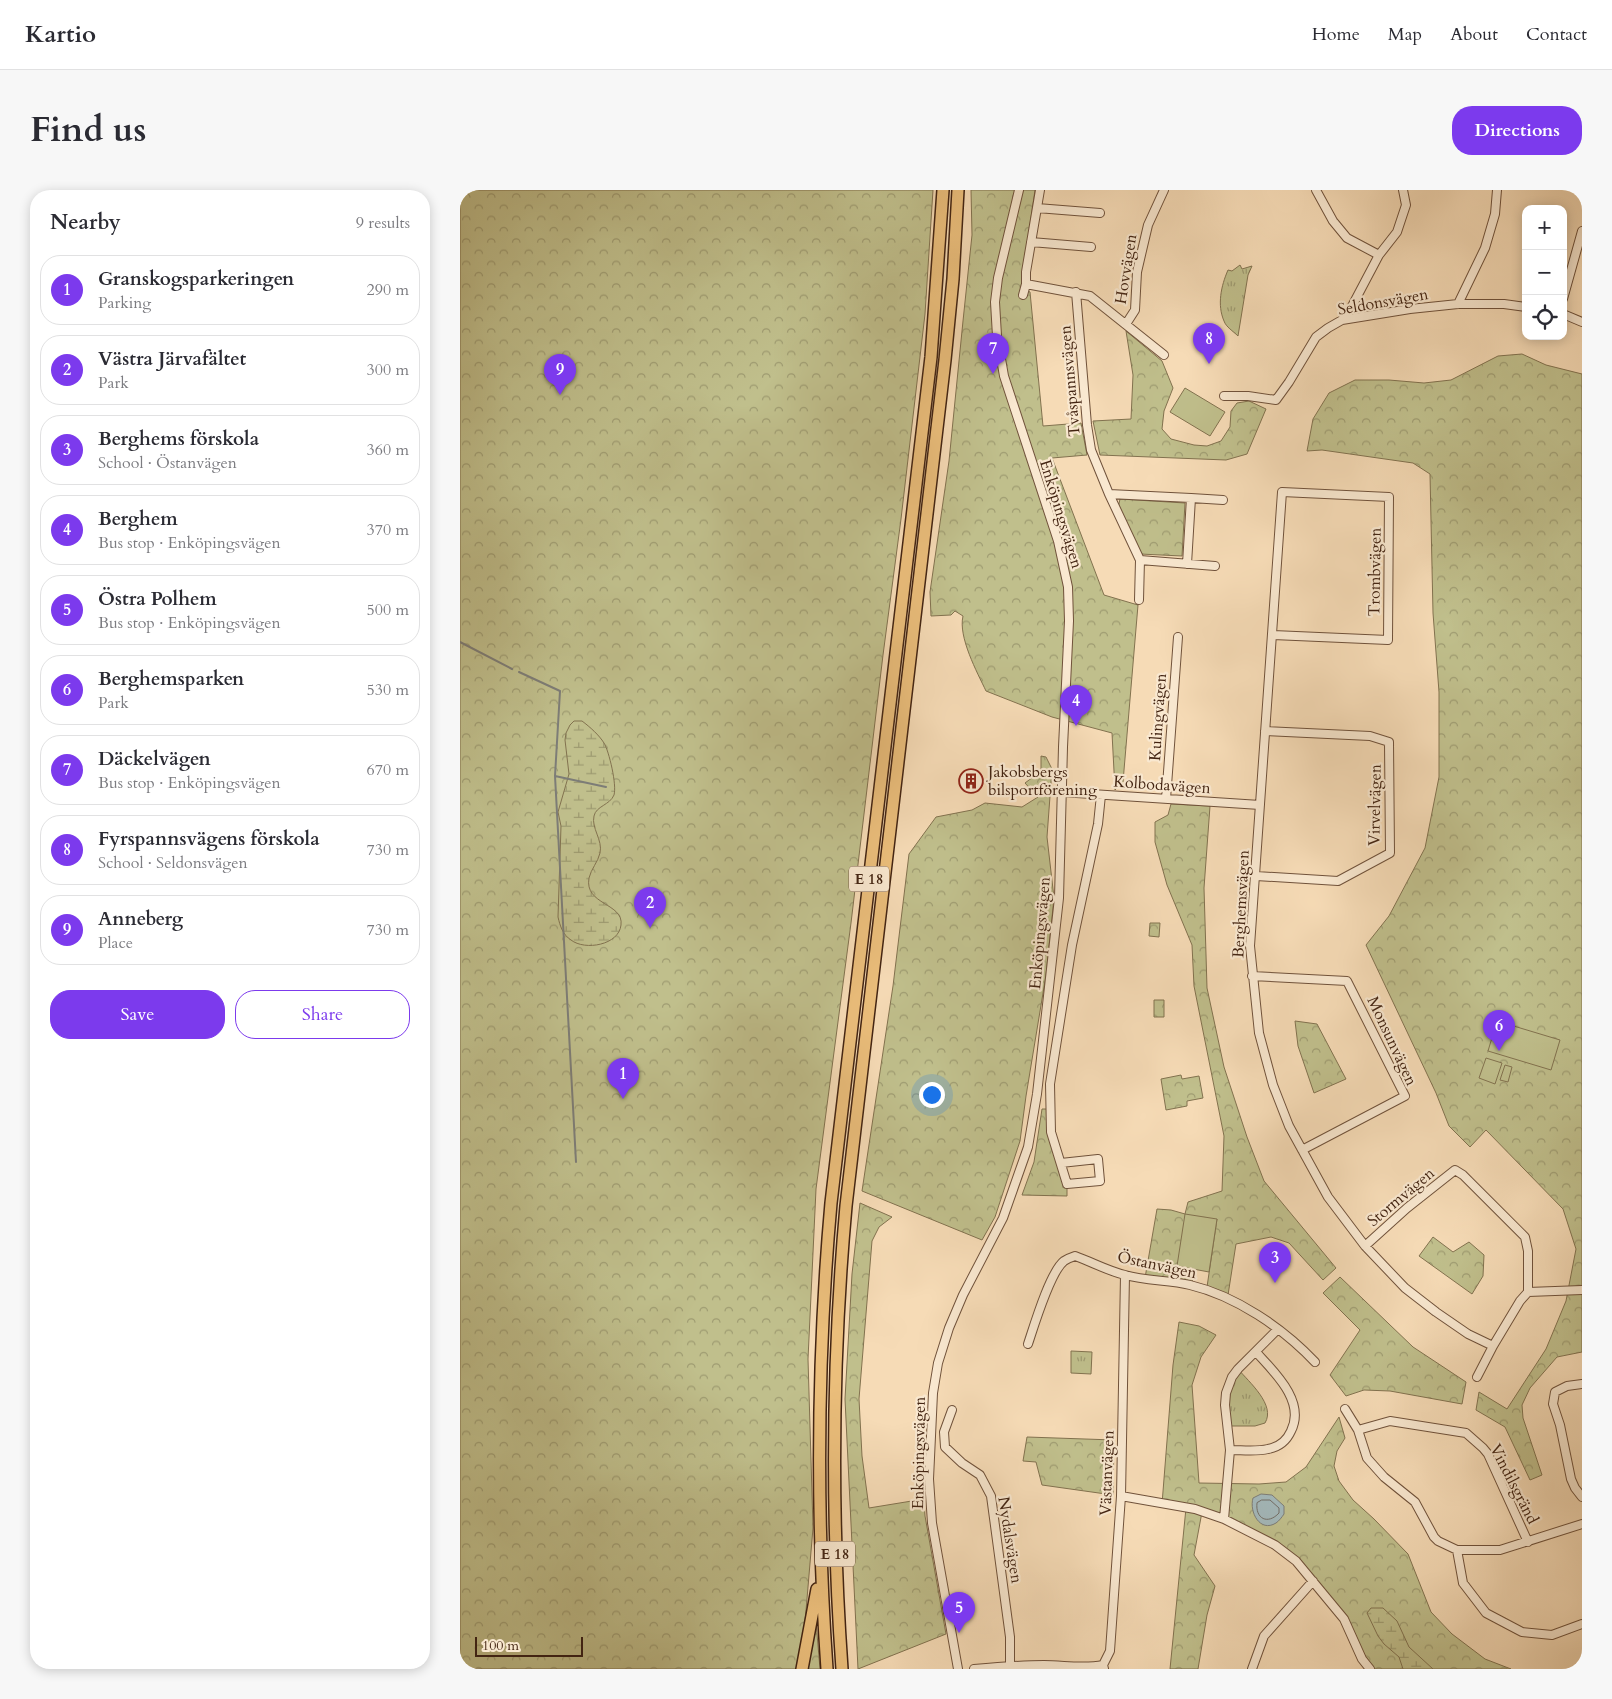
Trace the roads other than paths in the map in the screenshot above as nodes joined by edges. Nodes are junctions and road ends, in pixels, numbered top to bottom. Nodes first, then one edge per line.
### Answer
1 (943, 190) edge
2 (958, 190) edge
3 (1019, 190) edge
4 (1040, 190) edge
5 (1164, 190) edge
6 (1316, 190) edge
7 (1403, 190) edge
8 (1497, 190) edge
9 (1037, 208) junction
10 (1100, 213) dead end
11 (1582, 231) edge
12 (1031, 242) junction
13 (1091, 247) dead end
14 (1379, 255) junction
15 (1026, 284) junction
16 (1076, 292) junction
17 (1022, 295) dead end
18 (1564, 295) edge
19 (1458, 304) junction
20 (1522, 306) edge
21 (1567, 316) edge
22 (1342, 320) junction
23 (1582, 322) edge
24 (1126, 324) junction
25 (1164, 355) dead end
26 (1224, 396) dead end
27 (1282, 492) joint
28 (1109, 494) junction
29 (1191, 498) junction
30 (1223, 500) dead end
31 (1140, 560) junction
32 (1187, 564) junction
33 (1215, 566) dead end
34 (1139, 600) dead end
35 (1273, 636) junction
36 (1178, 637) dead end
37 (1265, 731) junction
38 (1061, 792) junction
39 (1101, 795) junction
40 (1166, 799) junction
41 (1260, 805) junction
42 (1256, 876) junction
43 (1252, 976) junction
44 (1302, 1150) junction
45 (1061, 1163) junction
46 (1364, 1246) junction
47 (1126, 1275) junction
48 (1582, 1290) edge
49 (1528, 1292) junction
50 (1278, 1329) junction
51 (1028, 1344) dead end
52 (1493, 1346) junction
53 (1256, 1352) junction
54 (1315, 1362) dead end
55 (1476, 1378) dead end
56 (1582, 1384) edge
57 (1345, 1409) dead end
58 (952, 1410) dead end
59 (1358, 1430) junction
60 (1230, 1450) junction
61 (1121, 1496) junction
62 (1582, 1497) edge
63 (1224, 1518) junction
64 (1582, 1525) edge
65 (1528, 1542) junction
66 (1457, 1550) junction
67 (820, 1570) junction
68 (1313, 1581) junction
69 (1582, 1624) edge
70 (1010, 1666) junction
71 (1103, 1667) edge
72 (802, 1669) edge
73 (827, 1669) edge
74 (842, 1669) edge
75 (958, 1669) edge
76 (974, 1669) edge
77 (1252, 1669) edge
78 (1370, 1669) edge

1 - 67 highway, E 18
2 - 74 highway, E 18
3 - 38 street, Enköpingsvägen
4 - 9 street
5 - 24 street, Hovvägen
6 - 14 street
7 - 14 street
8 - 19 street
9 - 10 street
9 - 12 street
11 - 18 street
12 - 13 street
12 - 15 street
14 - 22 street
15 - 16 street
15 - 17 street
16 - 24 street
16 - 28 street, Tvåspannsvägen
19 - 20 street, Seldonsvägen
19 - 22 street, Seldonsvägen
21 - 23 street
22 - 26 street, Seldonsvägen
24 - 25 street
27 - 35 street, Berghemsvägen
27 - 35 street, Trombvägen
28 - 29 street
28 - 31 street, Tvåspannsvägen
29 - 30 street
29 - 32 street
31 - 32 street
31 - 34 street, Tvåspannsvägen
32 - 33 street
35 - 37 street, Berghemsvägen
36 - 40 street, Kulingvägen
37 - 41 street, Berghemsvägen
37 - 42 street, Virvelvägen
38 - 39 street, Kolbodavägen
38 - 75 street, Enköpingsvägen
39 - 40 street, Kolbodavägen
39 - 45 street
40 - 41 street, Kolbodavägen
41 - 42 street, Berghemsvägen
42 - 43 street, Berghemsvägen
43 - 44 street, Berghemsvägen
43 - 44 street, Monsunvägen
44 - 46 street, Berghemsvägen
45 - 45 street
46 - 49 street, Stormvägen
46 - 52 street, Berghemsvägen
47 - 50 street, Östanvägen
47 - 51 street, Östanvägen
47 - 61 street, Västanvägen
48 - 49 street
49 - 52 street
50 - 53 street
50 - 54 street, Östanvägen
52 - 55 street
53 - 60 street
53 - 60 street
56 - 62 street
57 - 59 street
58 - 70 street, Nydalsvägen
59 - 65 street, Vindilsgränd
59 - 66 street
60 - 63 street
61 - 63 street
61 - 71 street, Västanvägen
63 - 68 street
64 - 65 street
65 - 66 street
66 - 69 street
67 - 72 highway
67 - 73 highway, E 18
68 - 77 street
68 - 78 street
70 - 71 street
70 - 76 street

